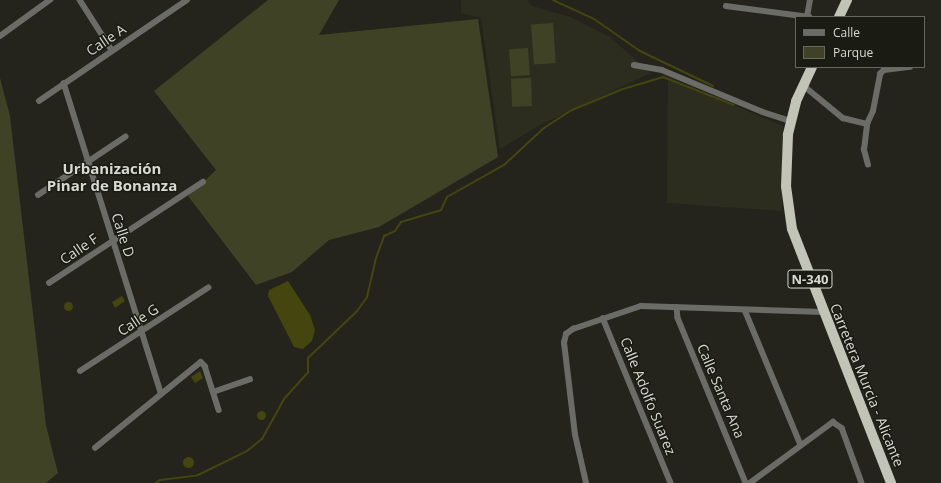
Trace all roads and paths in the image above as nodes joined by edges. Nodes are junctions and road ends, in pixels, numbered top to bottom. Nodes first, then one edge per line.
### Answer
1 (50, 0) edge
2 (80, 0) edge
3 (186, 0) edge
4 (810, 0) edge
5 (848, 0) edge
6 (726, 6) dead end
7 (801, 16) edge
8 (808, 16) edge
9 (840, 16) edge
10 (0, 36) edge
11 (112, 50) junction
12 (634, 65) dead end
13 (812, 68) edge
14 (904, 68) edge
15 (64, 83) junction
16 (803, 85) junction
17 (39, 101) dead end
18 (791, 121) junction
19 (867, 124) junction
20 (125, 137) dead end
21 (88, 162) junction
22 (868, 165) dead end
23 (203, 182) dead end
24 (38, 195) dead end
25 (112, 241) junction
26 (49, 283) dead end
27 (208, 288) dead end
28 (677, 307) junction
29 (745, 310) junction
30 (823, 312) junction
31 (603, 318) junction
32 (141, 332) junction
33 (80, 372) dead end
34 (250, 379) dead end
35 (161, 392) junction
36 (213, 392) junction
37 (219, 410) dead end
38 (801, 445) junction
39 (94, 448) dead end
40 (586, 483) edge
41 (671, 483) edge
42 (746, 483) edge
43 (750, 483) edge
44 (862, 483) edge
45 (891, 483) edge

1 - 10 street
2 - 11 street
3 - 11 street, Calle A
4 - 8 street
5 - 9 highway
6 - 7 street
11 - 15 street, Calle A
12 - 18 street
13 - 16 highway, Carretera Murcia - Alicante / N-340
14 - 19 street
15 - 17 street, Calle A
15 - 21 street, Calle D
16 - 18 highway, Carretera Murcia - Alicante / N-340
16 - 19 street
18 - 30 highway, Carretera Murcia - Alicante / N-340
19 - 22 street
20 - 21 street
21 - 24 street
21 - 25 street, Calle D
23 - 25 street, Calle F
25 - 26 street, Calle F
25 - 32 street, Calle D
27 - 32 street, Calle G
28 - 29 street
28 - 31 street
28 - 42 street, Calle Santa Ana
29 - 30 street
29 - 38 street
30 - 45 highway, Carretera Murcia - Alicante / N-340
31 - 40 street
31 - 41 street, Calle Adolfo Suarez
32 - 33 street, Calle G
32 - 35 street, Calle D
34 - 36 street
35 - 36 street
35 - 39 street
36 - 37 street
38 - 43 street
38 - 44 street

